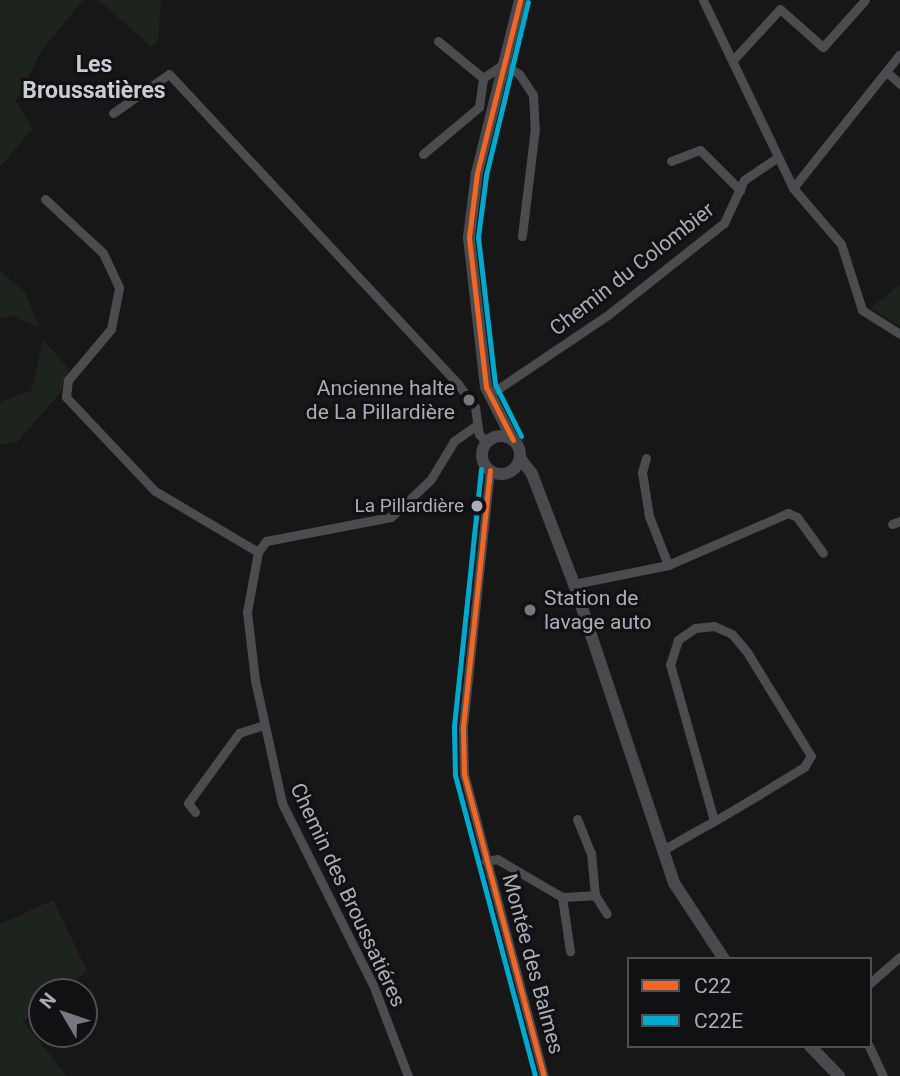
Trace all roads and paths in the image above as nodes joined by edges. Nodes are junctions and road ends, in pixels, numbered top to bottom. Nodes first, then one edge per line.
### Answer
1 (520, 0) edge
2 (703, 0) edge
3 (865, 0) edge
4 (438, 41) dead end
5 (900, 54) edge
6 (733, 60) junction
7 (504, 64) junction
8 (887, 72) junction
9 (483, 78) junction
10 (900, 84) edge
11 (113, 113) dead end
12 (423, 154) dead end
13 (778, 157) junction
14 (671, 161) dead end
15 (793, 188) junction
16 (740, 190) junction
17 (45, 199) dead end
18 (522, 236) dead end
19 (900, 334) edge
20 (490, 400) junction
21 (477, 425) junction
22 (513, 440) junction
23 (489, 441) junction
24 (520, 458) junction
25 (646, 458) dead end
26 (490, 470) junction
27 (510, 472) junction
28 (536, 491) junction
29 (258, 552) junction
30 (823, 553) dead end
31 (668, 565) junction
32 (574, 584) junction
33 (263, 725) junction
34 (195, 812) dead end
35 (577, 820) dead end
36 (714, 821) junction
37 (663, 850) junction
38 (486, 861) junction
39 (595, 895) junction
40 (562, 897) junction
41 (607, 914) dead end
42 (570, 951) dead end
43 (723, 957) edge
44 (900, 957) edge
45 (872, 981) edge
46 (812, 1048) edge
47 (870, 1048) edge
48 (408, 1076) edge
49 (544, 1076) edge
50 (839, 1076) edge
51 (883, 1076) edge

1 - 7 main road
2 - 6 street
3 - 6 street
4 - 9 street
5 - 8 street
6 - 13 street
7 - 9 street
7 - 18 street
7 - 20 main road
8 - 10 street
8 - 15 street
9 - 12 street
11 - 21 street
13 - 15 street
13 - 16 street, Chemin du Colombier
14 - 16 street
15 - 19 street
16 - 20 street, Chemin du Colombier
17 - 29 street
20 - 22 main road
20 - 23 main road
21 - 23 street
21 - 29 street
22 - 23 main road
22 - 24 main road
23 - 26 main road
24 - 27 main road
24 - 28 main road
25 - 31 street
26 - 27 main road
26 - 38 street, Montée des Balmes
27 - 28 main road
28 - 32 main road
29 - 33 street, Chemin des Broussatiéres
30 - 31 street
31 - 32 street
32 - 37 main road
33 - 34 street
33 - 48 street, Chemin des Broussatiéres
35 - 39 street
36 - 36 street
36 - 37 street
37 - 43 main road
38 - 40 street, Montée des Balmes
38 - 49 street, Montée des Balmes
39 - 40 street
39 - 41 street
40 - 42 street, Montée des Balmes
44 - 45 street
46 - 50 main road
47 - 51 street

